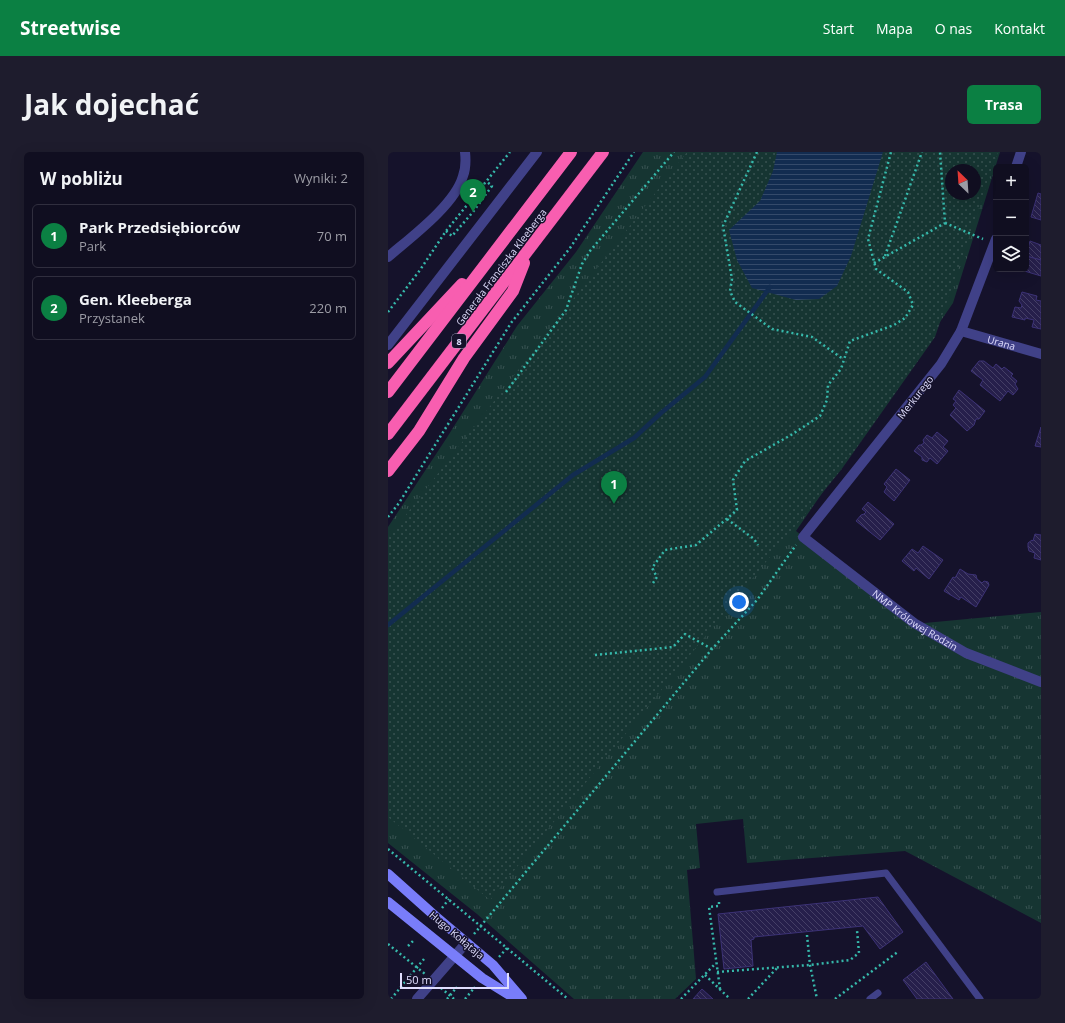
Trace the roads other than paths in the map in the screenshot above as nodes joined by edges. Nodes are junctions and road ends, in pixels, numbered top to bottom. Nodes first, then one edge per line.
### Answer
1 (465, 152) edge
2 (537, 152) edge
3 (571, 152) edge
4 (603, 152) edge
5 (1021, 152) edge
6 (1017, 164) edge
7 (503, 241) junction
8 (993, 246) edge
9 (529, 248) junction
10 (388, 257) edge
11 (961, 331) junction
12 (388, 345) edge
13 (1041, 354) edge
14 (388, 363) edge
15 (388, 392) edge
16 (388, 434) edge
17 (388, 471) edge
18 (803, 537) joint
19 (1041, 682) edge
20 (388, 874) edge
21 (717, 892) road end
22 (388, 902) edge
23 (466, 943) junction
24 (456, 955) junction
25 (878, 993) dead end
26 (417, 999) edge
27 (516, 999) edge
28 (522, 999) edge
29 (870, 999) edge
30 (980, 999) edge

1 - 10 street
2 - 12 street
3 - 7 highway, Generała Franciszka Kleeberga
4 - 9 highway, Generała Franciszka Kleeberga / 8
5 - 6 street
7 - 14 highway
7 - 15 highway, Generała Franciszka Kleeberga
8 - 11 street, Merkurego
9 - 16 highway, Generała Franciszka Kleeberga / 8
9 - 17 highway
11 - 13 street, Urana
11 - 18 street, Merkurego
18 - 19 street, NMP Królowej Rodzin
20 - 23 street, Hugo Kołłątaja
21 - 30 lane
22 - 24 street, Hugo Kołłątaja
23 - 24 street
23 - 28 street, Hugo Kołłątaja
24 - 26 street
24 - 27 street, Hugo Kołłątaja
25 - 29 lane

